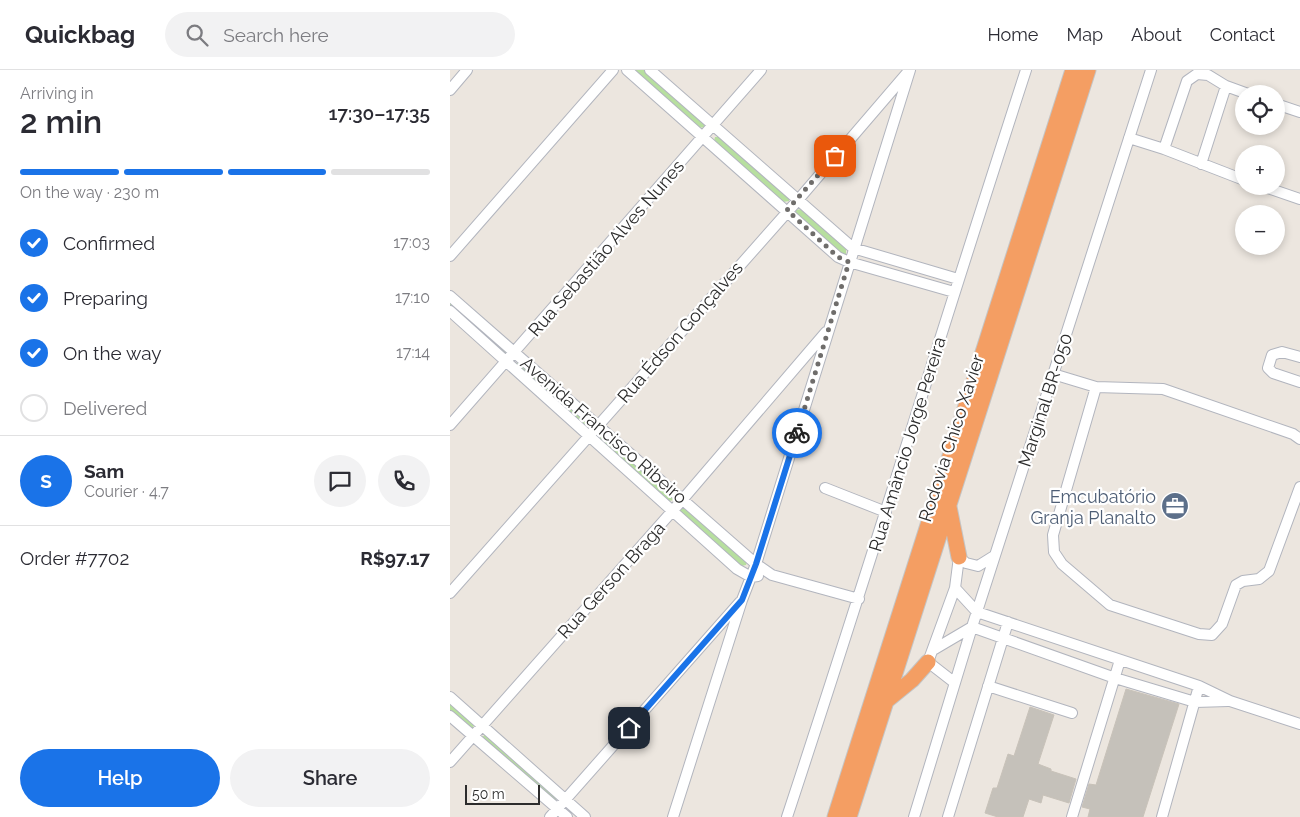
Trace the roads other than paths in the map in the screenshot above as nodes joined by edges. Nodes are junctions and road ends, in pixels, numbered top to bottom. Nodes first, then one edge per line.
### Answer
1 (468, 70) edge
2 (613, 70) edge
3 (627, 70) edge
4 (650, 70) edge
5 (761, 70) edge
6 (909, 70) edge
7 (1026, 70) edge
8 (1073, 70) edge
9 (1088, 70) edge
10 (1151, 70) edge
11 (1226, 86) junction
12 (1235, 89) edge
13 (450, 90) edge
14 (1285, 107) edge
15 (1300, 112) edge
16 (713, 125) junction
17 (703, 137) junction
18 (1129, 138) junction
19 (1164, 148) junction
20 (1201, 164) junction
21 (1235, 177) edge
22 (1285, 194) edge
23 (1300, 199) edge
24 (798, 200) junction
25 (787, 210) junction
26 (853, 248) junction
27 (450, 256) edge
28 (849, 262) junction
29 (958, 279) junction
30 (954, 292) junction
31 (450, 296) edge
32 (450, 311) edge
33 (829, 328) junction
34 (514, 352) junction
35 (1300, 357) edge
36 (507, 360) junction
37 (1053, 374) junction
38 (1300, 382) edge
39 (1096, 387) junction
40 (450, 425) edge
41 (598, 425) junction
42 (588, 436) junction
43 (1300, 438) edge
44 (1300, 487) edge
45 (825, 488) dead end
46 (683, 499) junction
47 (949, 506) junction
48 (672, 510) junction
49 (886, 512) junction
50 (994, 556) junction
51 (959, 557) junction
52 (756, 564) junction
53 (772, 575) junction
54 (751, 577) junction
55 (955, 588) junction
56 (450, 593) edge
57 (860, 599) junction
58 (742, 600) junction
59 (977, 612) junction
60 (1008, 622) junction
61 (972, 627) junction
62 (1004, 637) junction
63 (930, 656) junction
64 (1120, 660) junction
65 (1114, 678) junction
66 (955, 683) junction
67 (988, 686) junction
68 (1198, 686) junction
69 (450, 697) edge
70 (1230, 701) junction
71 (885, 702) junction
72 (1195, 702) junction
73 (1072, 713) dead end
74 (450, 716) edge
75 (1300, 724) edge
76 (482, 725) junction
77 (473, 736) junction
78 (450, 762) edge
79 (566, 800) junction
80 (557, 809) junction
81 (550, 817) edge
82 (567, 817) edge
83 (586, 817) edge
84 (673, 817) edge
85 (787, 817) edge
86 (835, 817) edge
87 (849, 817) edge
88 (914, 817) edge
89 (948, 817) edge
90 (1072, 817) edge
91 (1162, 817) edge

1 - 13 street
2 - 27 street
3 - 17 street
4 - 16 street
5 - 16 street, Rua Sebastião Alves Nunes
6 - 24 street, Rua Édson Gonçalves
6 - 26 street
7 - 29 street, Rua Amâncio Jorge Pereira
8 - 86 highway, Rodovia Chico Xavier
9 - 47 highway, Rodovia Chico Xavier
10 - 18 street, Marginal BR-050
11 - 12 street
11 - 19 street
11 - 20 street
14 - 15 street
16 - 17 street, Rua Sebastião Alves Nunes
16 - 24 street
17 - 25 street
17 - 34 street, Rua Sebastião Alves Nunes
18 - 19 street
18 - 37 street, Marginal BR-050
19 - 20 street
20 - 21 street
22 - 23 street
24 - 25 street, Rua Édson Gonçalves
24 - 26 street
25 - 28 street
25 - 41 street, Rua Édson Gonçalves
26 - 28 street
26 - 29 street
28 - 30 street
28 - 33 street
29 - 30 street, Rua Amâncio Jorge Pereira
30 - 49 street, Rua Amâncio Jorge Pereira
31 - 34 street, Avenida Francisco Ribeiro
32 - 36 street, Avenida Francisco Ribeiro
33 - 46 street, Rua Gerson Braga
33 - 52 street
34 - 36 street, Rua Sebastião Alves Nunes
34 - 41 street, Avenida Francisco Ribeiro
35 - 38 street
36 - 40 street, Rua Sebastião Alves Nunes
36 - 42 street, Avenida Francisco Ribeiro
37 - 39 street
37 - 50 street, Marginal BR-050
39 - 43 street
39 - 44 street
41 - 42 street, Rua Édson Gonçalves
41 - 46 street, Avenida Francisco Ribeiro
42 - 48 street, Avenida Francisco Ribeiro
42 - 56 street, Rua Édson Gonçalves
45 - 49 street
46 - 48 street, Rua Gerson Braga
46 - 52 street, Avenida Francisco Ribeiro
47 - 51 highway
47 - 71 highway, Rodovia Chico Xavier
48 - 54 street, Avenida Francisco Ribeiro
48 - 76 street, Rua Gerson Braga
49 - 57 street, Rua Amâncio Jorge Pereira
50 - 51 street
50 - 59 street, Marginal BR-050
51 - 55 street
52 - 53 street
52 - 54 street
53 - 54 street
53 - 57 street
54 - 58 street
55 - 59 street
55 - 63 street
57 - 85 street, Rua Amâncio Jorge Pereira
58 - 79 street
58 - 84 street
59 - 60 street
59 - 61 street, Marginal BR-050
60 - 62 street
60 - 64 street
61 - 62 street
61 - 63 street
61 - 66 street, Marginal BR-050
62 - 65 street
62 - 67 street
63 - 66 street
63 - 71 highway
64 - 65 street
64 - 68 street
65 - 72 street
65 - 90 street
66 - 88 street, Marginal BR-050
67 - 73 street
67 - 89 street
68 - 70 street
68 - 72 street
69 - 76 street
70 - 72 street
70 - 75 street
71 - 87 highway, Rodovia Chico Xavier
72 - 91 street
74 - 77 street
76 - 77 street, Rua Gerson Braga
76 - 79 street
77 - 78 street, Rua Gerson Braga
77 - 80 street
79 - 80 street
79 - 83 street
80 - 81 street
80 - 82 street

